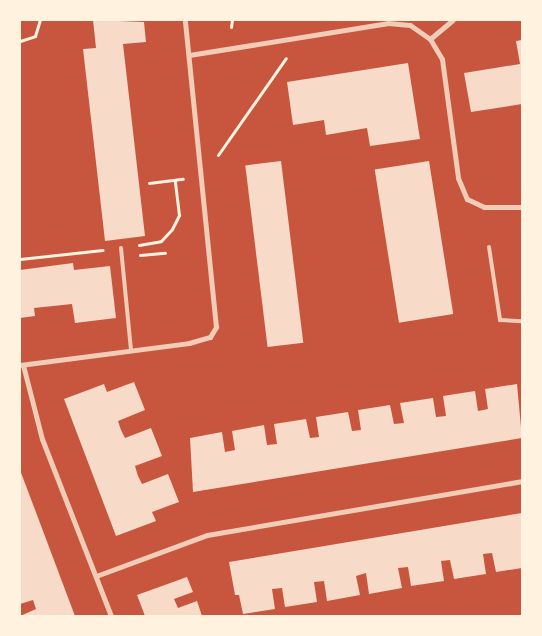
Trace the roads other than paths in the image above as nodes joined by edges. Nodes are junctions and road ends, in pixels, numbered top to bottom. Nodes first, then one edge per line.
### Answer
1 (186, 20) edge
2 (454, 20) edge
3 (368, 23) edge
4 (430, 39) junction
5 (189, 55) junction
6 (522, 207) edge
7 (489, 247) dead end
8 (121, 248) road end
9 (522, 321) edge
10 (131, 350) junction
11 (22, 365) edge
12 (522, 481) edge
13 (96, 576) junction
14 (111, 616) edge

1 - 5 street
2 - 4 street
3 - 4 street
3 - 5 street
4 - 6 street
5 - 10 street
7 - 9 lane
8 - 10 lane
10 - 11 street
11 - 13 street
12 - 13 street
13 - 14 street

